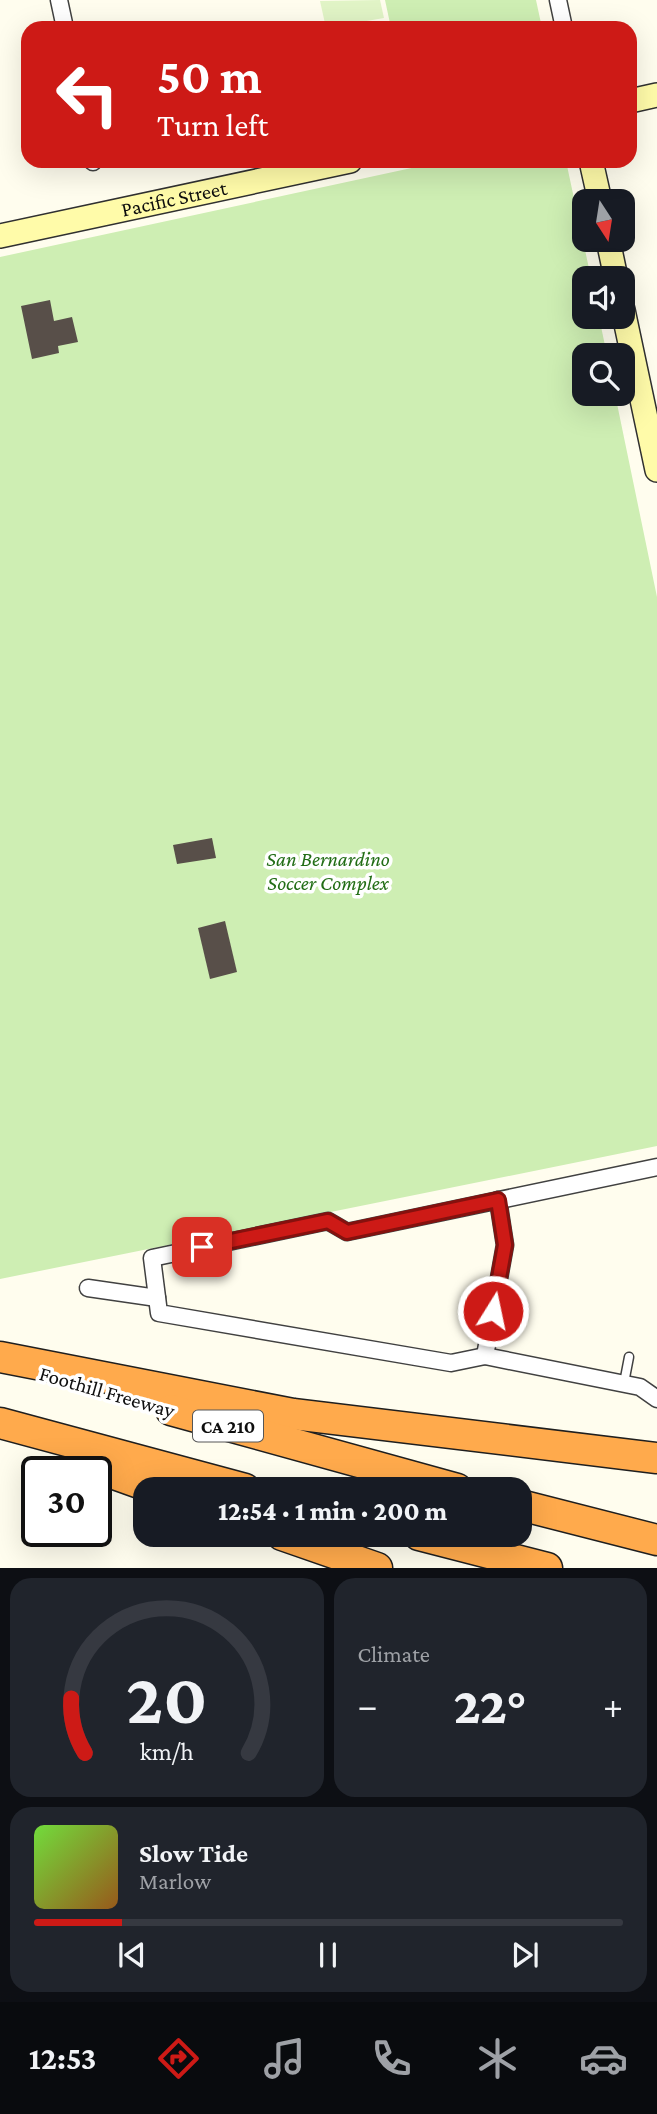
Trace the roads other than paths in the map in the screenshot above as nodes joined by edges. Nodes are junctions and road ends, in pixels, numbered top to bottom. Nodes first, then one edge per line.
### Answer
1 (59, 0) edge
2 (558, 0) edge
3 (64, 21) edge
4 (562, 21) edge
5 (657, 95) edge
6 (637, 99) edge
7 (317, 168) edge
8 (593, 168) edge
9 (597, 189) edge
10 (0, 236) edge
11 (628, 329) edge
12 (650, 408) edge
13 (657, 470) edge
14 (657, 1167) edge
15 (498, 1200) junction
16 (88, 1288) dead end
17 (157, 1298) junction
18 (485, 1356) junction
19 (629, 1357) dead end
20 (0, 1360) edge
21 (624, 1383) junction
22 (657, 1398) edge
23 (9, 1425) edge
24 (657, 1458) edge
25 (201, 1477) edge
26 (414, 1477) edge
27 (133, 1481) edge
28 (532, 1508) edge
29 (657, 1540) edge
30 (317, 1547) edge
31 (466, 1547) edge
32 (377, 1568) edge
33 (547, 1568) edge

1 - 3 street
2 - 4 street
5 - 6 street
7 - 10 street, Pacific Street
8 - 9 street
11 - 12 street
12 - 13 street
14 - 15 street
15 - 17 street
15 - 18 street
16 - 17 street
17 - 18 street
18 - 21 street
19 - 21 lane
20 - 24 highway
20 - 26 highway, Foothill Freeway / CA 210
21 - 22 street
23 - 25 highway
23 - 27 highway
28 - 29 highway
30 - 32 highway
31 - 33 highway

